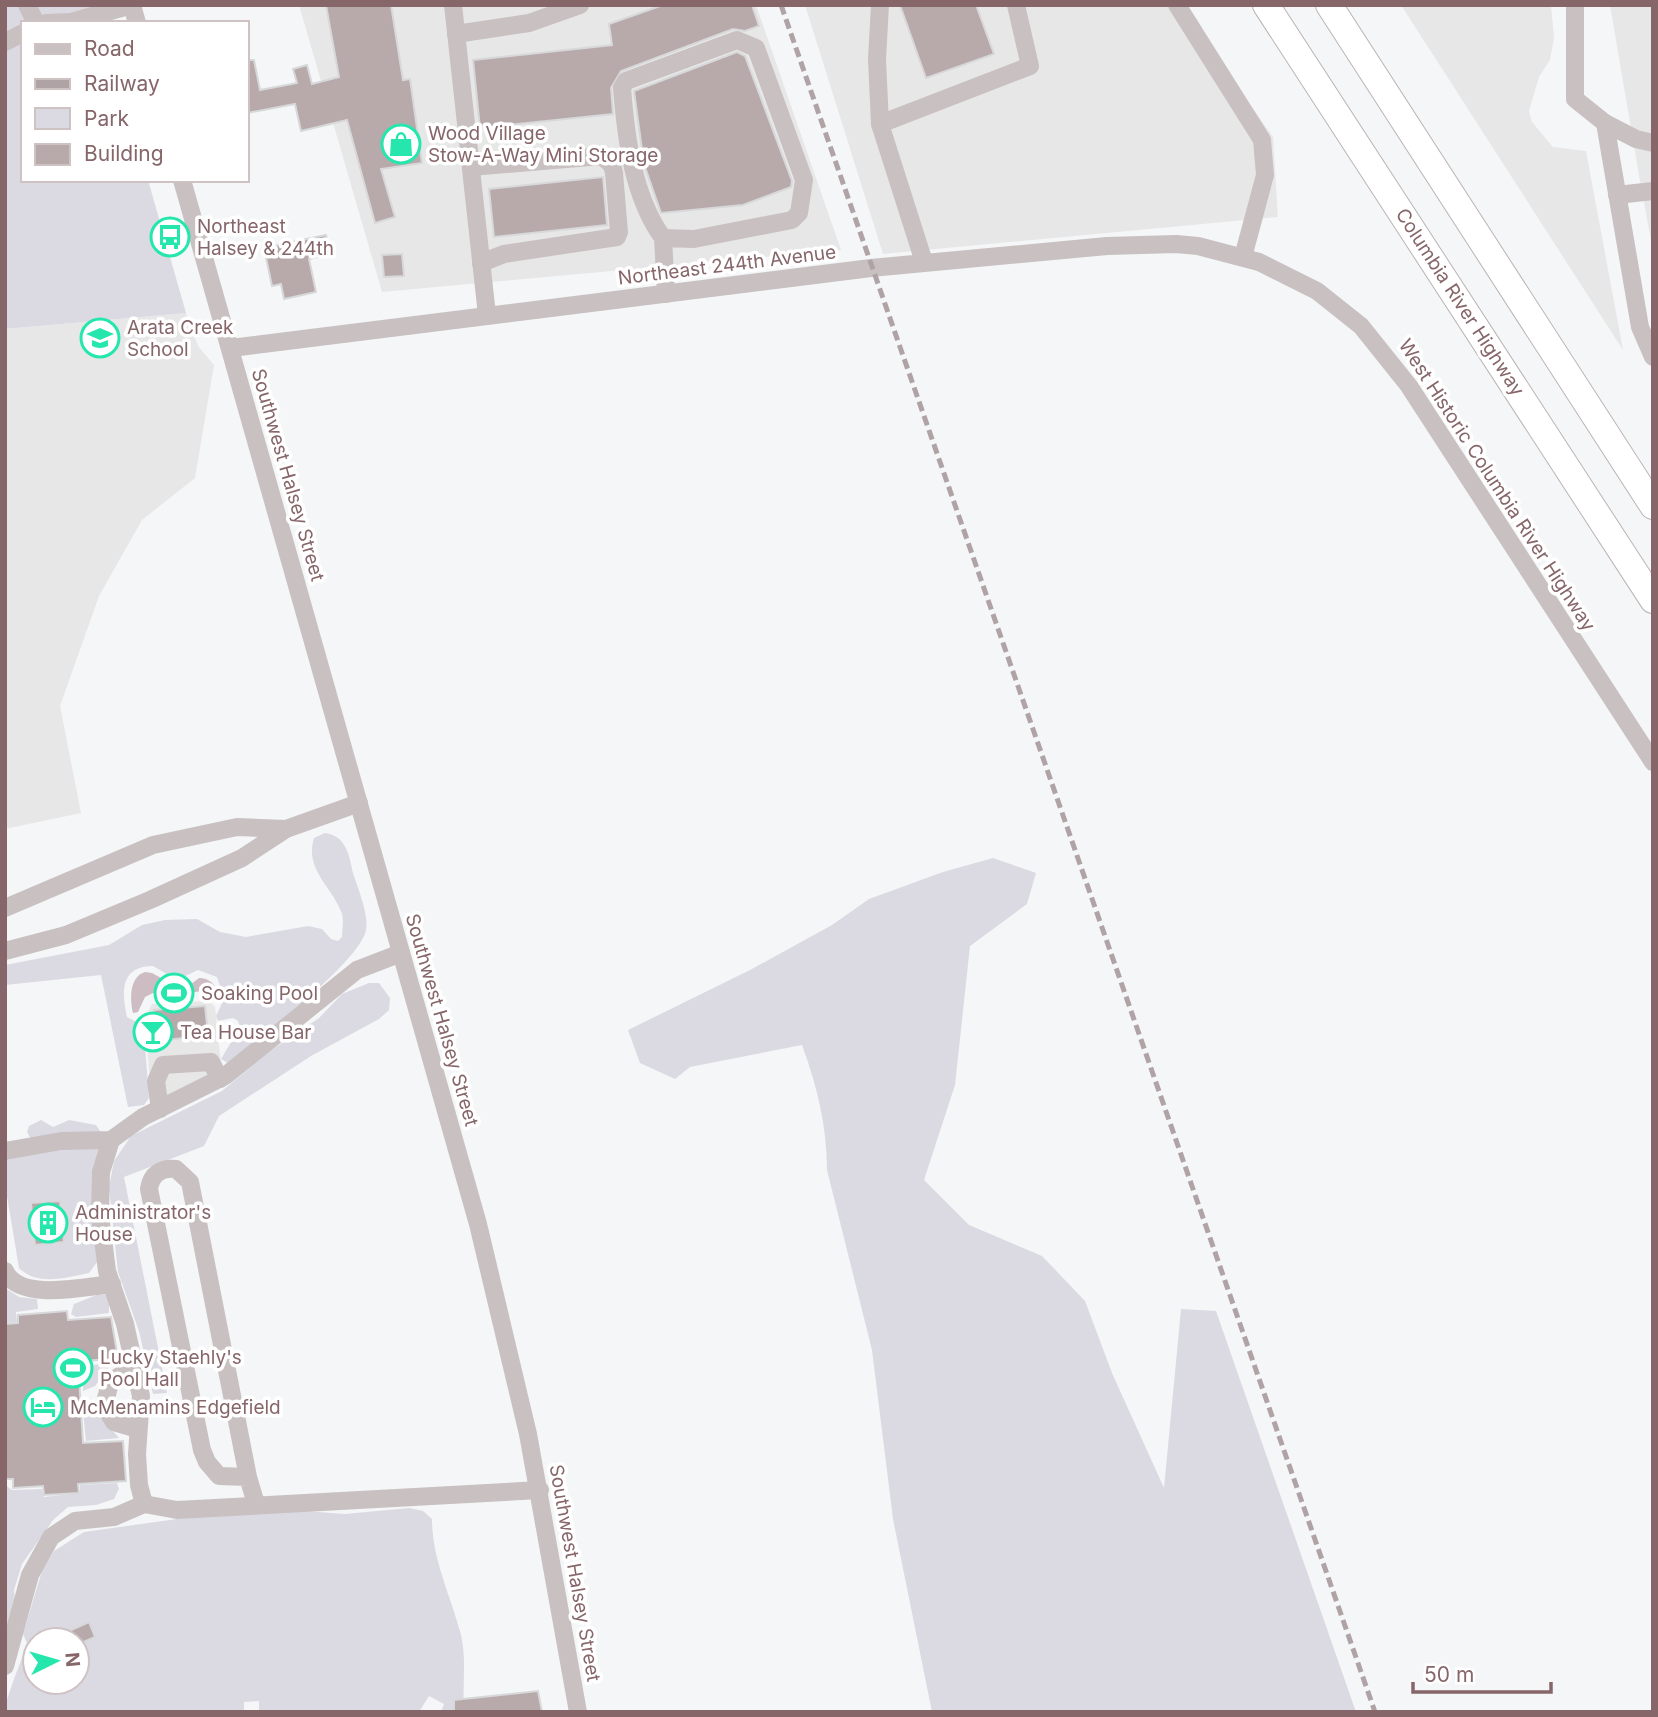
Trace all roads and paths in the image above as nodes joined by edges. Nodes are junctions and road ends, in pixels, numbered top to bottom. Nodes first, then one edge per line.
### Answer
1 (27, 5) edge
2 (132, 5) edge
3 (453, 5) edge
4 (580, 5) edge
5 (880, 5) edge
6 (1016, 5) edge
7 (1177, 5) edge
8 (1266, 5) edge
9 (1329, 5) edge
10 (1575, 5) edge
11 (35, 21) edge
12 (75, 21) edge
13 (21, 34) edge
14 (456, 34) junction
15 (5, 42) edge
16 (1605, 123) junction
17 (880, 124) junction
18 (1653, 143) edge
19 (471, 167) junction
20 (183, 182) edge
21 (1653, 191) edge
22 (1617, 195) junction
23 (663, 238) junction
24 (1237, 255) junction
25 (924, 262) junction
26 (481, 263) junction
27 (666, 294) junction
28 (487, 315) junction
29 (231, 348) junction
30 (1653, 357) edge
31 (1653, 506) edge
32 (1653, 600) edge
33 (1653, 762) edge
34 (359, 803) junction
35 (286, 830) junction
36 (5, 908) edge
37 (5, 951) edge
38 (401, 953) junction
39 (220, 1079) junction
40 (160, 1109) junction
41 (111, 1140) junction
42 (5, 1152) edge
43 (5, 1271) edge
44 (112, 1284) junction
45 (133, 1366) junction
46 (138, 1429) junction
47 (248, 1476) junction
48 (540, 1490) junction
49 (144, 1504) junction
50 (256, 1504) junction
51 (5, 1666) edge
52 (578, 1712) edge

1 - 11 street
2 - 12 street
3 - 14 street
4 - 14 street
5 - 17 street
6 - 17 street
7 - 24 street
8 - 32 highway, Columbia River Highway
9 - 31 highway
10 - 16 street
13 - 15 street
14 - 19 street
16 - 18 street
16 - 22 street
17 - 25 street
19 - 26 street
19 - 26 street
20 - 29 street, Southwest Halsey Street
21 - 22 street
22 - 30 street
23 - 23 street
23 - 27 street
24 - 25 street, Northeast 244th Avenue
24 - 33 street, West Historic Columbia River Highway
25 - 27 street, Northeast 244th Avenue
26 - 28 street
27 - 28 street, Northeast 244th Avenue
28 - 29 street, Northeast 244th Avenue
29 - 34 street, Southwest Halsey Street
34 - 35 street
34 - 38 street, Southwest Halsey Street
35 - 36 street
35 - 37 street
38 - 39 street
38 - 48 street, Southwest Halsey Street
39 - 40 street
39 - 40 street
40 - 41 street
41 - 42 street
41 - 44 street
43 - 44 street
44 - 45 street
45 - 46 street
45 - 46 street
46 - 49 street
47 - 47 street
47 - 50 street
48 - 50 street
48 - 52 street, Southwest Halsey Street
49 - 50 street
49 - 51 street

